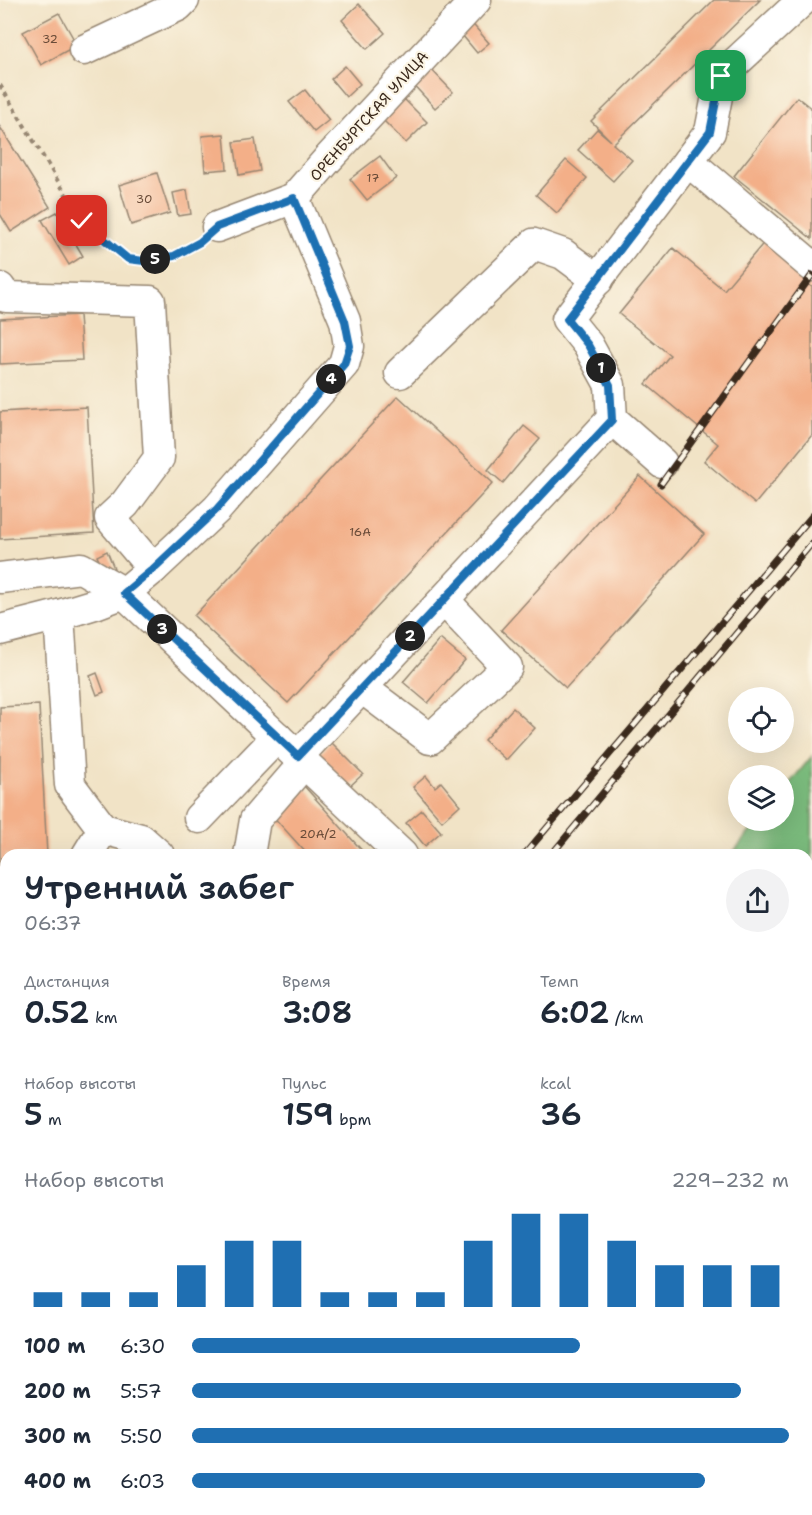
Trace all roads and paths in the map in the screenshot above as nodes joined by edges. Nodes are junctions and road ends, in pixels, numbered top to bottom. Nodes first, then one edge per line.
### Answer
1 (184, 0) edge
2 (476, 0) edge
3 (803, 0) edge
4 (84, 50) dead end
5 (0, 85) edge
6 (688, 161) junction
7 (294, 198) junction
8 (217, 227) joint
9 (812, 266) edge
10 (598, 280) junction
11 (0, 288) edge
12 (400, 373) dead end
13 (612, 420) junction
14 (662, 463) dead end
15 (153, 569) junction
16 (0, 578) edge
17 (124, 593) junction
18 (444, 600) junction
19 (59, 615) junction
20 (0, 630) edge
21 (362, 688) junction
22 (293, 752) junction
23 (199, 818) dead end
24 (103, 829) junction
25 (91, 849) edge
26 (152, 849) edge
27 (250, 849) edge
28 (396, 849) edge

1 - 4 street
2 - 7 street, ОРЕНБУРГСКАЯ УЛИЦА
3 - 6 street
5 - 8 path
6 - 9 street
6 - 10 street
7 - 8 street, ОРЕНБУРГСКАЯ УЛИЦА
7 - 15 street
10 - 12 street
10 - 13 street
11 - 15 street
13 - 14 street
13 - 18 street
15 - 17 street
16 - 17 street
17 - 19 street
17 - 22 street
18 - 21 street
18 - 21 street
19 - 20 street
19 - 24 street
21 - 22 street
22 - 23 street
22 - 27 street
22 - 28 street
24 - 25 street
24 - 26 street

